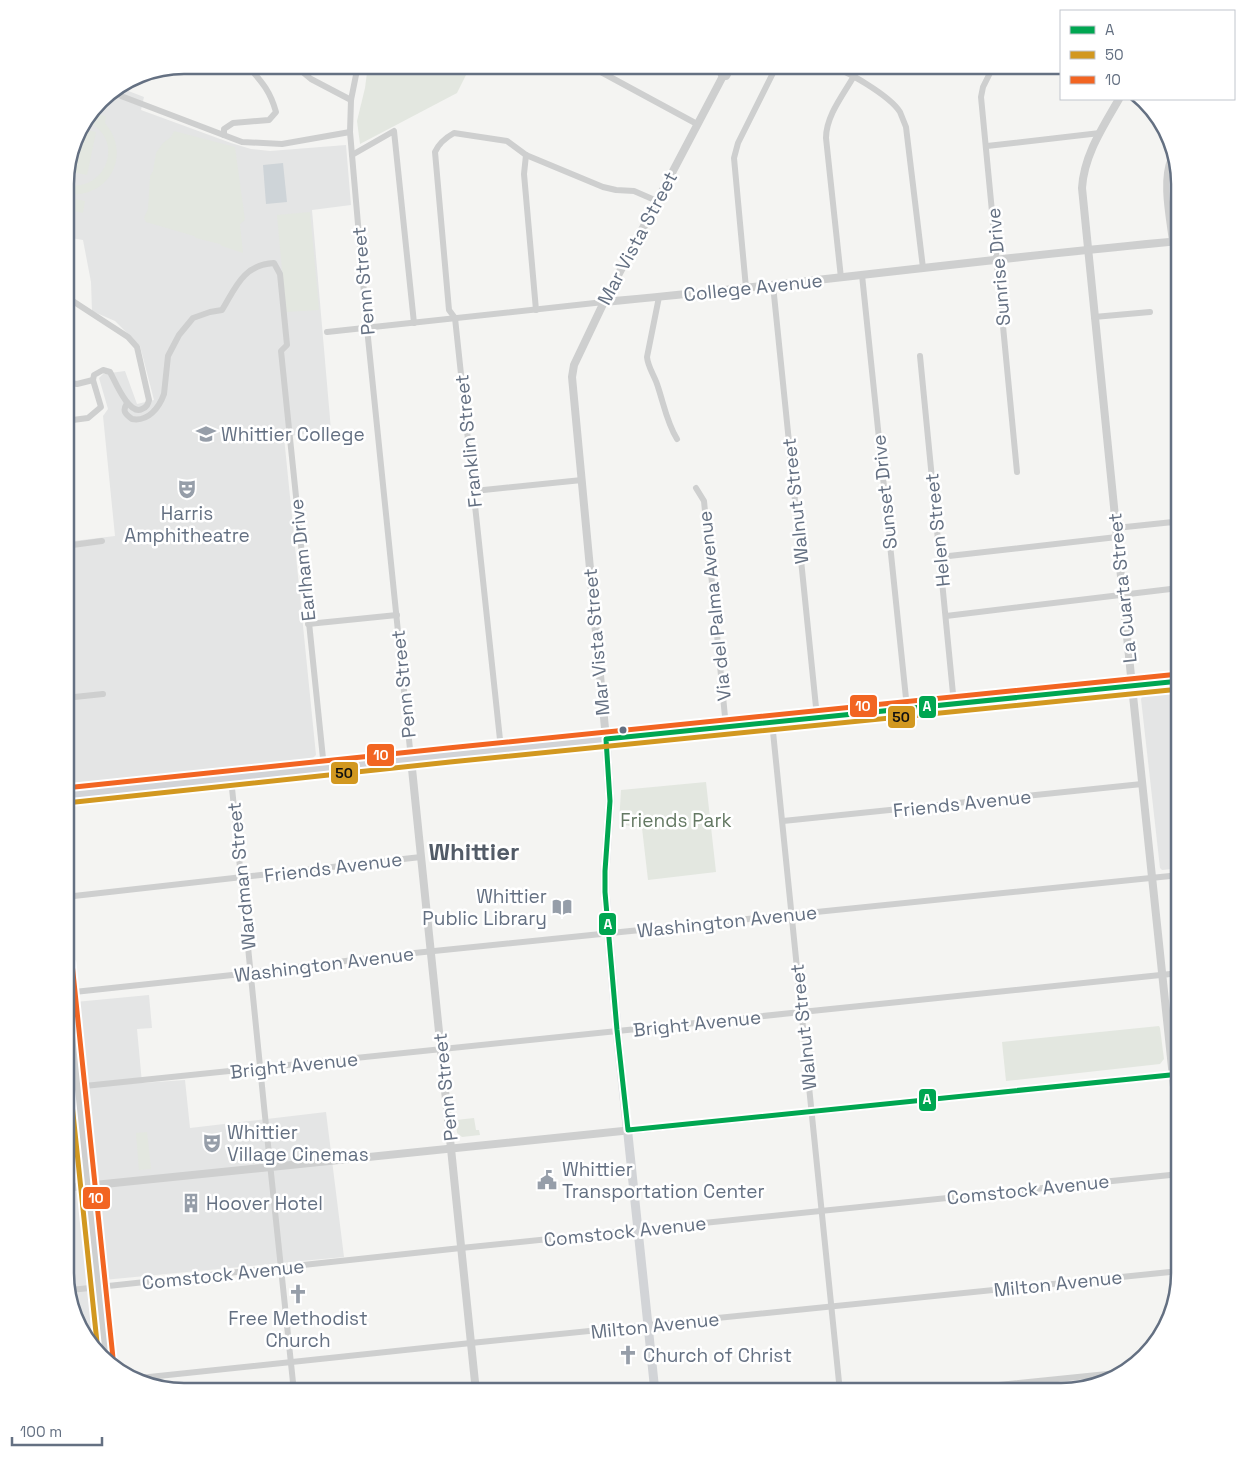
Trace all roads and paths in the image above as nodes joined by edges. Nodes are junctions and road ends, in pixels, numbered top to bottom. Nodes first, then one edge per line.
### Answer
1 (255, 74) edge
2 (305, 74) edge
3 (356, 74) edge
4 (605, 74) edge
5 (727, 74) edge
6 (772, 74) edge
7 (849, 74) edge
8 (990, 74) edge
9 (723, 76) joint
10 (854, 76) junction
11 (121, 96) dead end
12 (351, 100) junction
13 (1117, 100) edge
14 (697, 124) junction
15 (350, 132) junction
16 (1100, 133) junction
17 (224, 135) junction
18 (987, 146) junction
19 (352, 155) junction
20 (526, 155) junction
21 (1169, 162) edge
22 (656, 201) junction
23 (1171, 210) edge
24 (1171, 242) edge
25 (1089, 250) junction
26 (998, 260) junction
27 (923, 268) junction
28 (862, 275) junction
29 (841, 278) junction
30 (773, 285) junction
31 (746, 288) junction
32 (659, 297) junction
33 (74, 302) edge
34 (604, 302) junction
35 (536, 310) junction
36 (1150, 312) dead end
37 (1094, 317) junction
38 (455, 318) junction
39 (414, 323) junction
40 (367, 328) junction
41 (326, 332) dead end
42 (920, 356) dead end
43 (93, 380) junction
44 (74, 384) edge
45 (127, 403) junction
46 (74, 420) edge
47 (677, 439) dead end
48 (1017, 472) dead end
49 (582, 480) junction
50 (696, 488) dead end
51 (474, 491) junction
52 (1171, 522) edge
53 (1116, 528) junction
54 (1117, 537) junction
55 (102, 541) dead end
56 (74, 545) edge
57 (940, 557) junction
58 (1171, 589) edge
59 (1123, 595) junction
60 (396, 616) junction
61 (946, 616) junction
62 (308, 624) junction
63 (1171, 682) edge
64 (1132, 686) junction
65 (103, 694) dead end
66 (74, 697) edge
67 (954, 704) junction
68 (907, 708) junction
69 (816, 717) junction
70 (772, 722) junction
71 (726, 726) junction
72 (606, 740) junction
73 (501, 749) junction
74 (411, 759) junction
75 (324, 768) junction
76 (231, 778) junction
77 (1142, 784) junction
78 (74, 795) edge
79 (782, 821) junction
80 (421, 856) junction
81 (1171, 876) edge
82 (241, 877) junction
83 (1152, 878) junction
84 (74, 896) edge
85 (792, 914) junction
86 (609, 933) junction
87 (431, 951) junction
88 (251, 973) junction
89 (1162, 974) junction
90 (1171, 974) edge
91 (74, 992) edge
92 (802, 1012) junction
93 (617, 1030) junction
94 (1171, 1038) edge
95 (441, 1049) junction
96 (74, 1053) edge
97 (261, 1069) junction
98 (1171, 1075) edge
99 (74, 1087) edge
100 (78, 1087) junction
101 (812, 1112) junction
102 (628, 1130) junction
103 (451, 1149) junction
104 (270, 1167) junction
105 (1171, 1175) edge
106 (88, 1186) junction
107 (74, 1187) edge
108 (822, 1210) junction
109 (638, 1229) junction
110 (461, 1248) junction
111 (282, 1268) junction
112 (1171, 1272) edge
113 (98, 1287) junction
114 (75, 1290) edge
115 (832, 1307) junction
116 (648, 1325) junction
117 (471, 1343) junction
118 (105, 1350) edge
119 (291, 1362) junction
120 (1105, 1374) edge
121 (148, 1377) edge
122 (293, 1383) edge
123 (475, 1383) edge
124 (654, 1383) edge
125 (839, 1383) edge
126 (1019, 1383) edge

1 - 17 street
2 - 12 street
3 - 12 street, Penn Street
4 - 14 street
5 - 9 street, Mar Vista Street
6 - 31 street
7 - 10 street
8 - 18 street, Sunrise Drive
9 - 14 street, Mar Vista Street
10 - 27 street
10 - 29 street
11 - 17 street
12 - 15 street, Penn Street
13 - 16 street, La Cuarta Street
14 - 22 street, Mar Vista Street
15 - 17 street
15 - 19 street, Penn Street
16 - 18 street
16 - 25 street, La Cuarta Street
18 - 26 street, Sunrise Drive
19 - 39 street
19 - 40 street, Penn Street
20 - 22 street
20 - 35 street
20 - 38 street, Franklin Street
21 - 23 street
22 - 34 street, Mar Vista Street
24 - 25 street, College Avenue
25 - 26 street, College Avenue
25 - 37 street, La Cuarta Street
26 - 27 street, College Avenue
26 - 48 street, Sunrise Drive
27 - 28 street, College Avenue
28 - 29 street, College Avenue
28 - 68 street, Sunset Drive
29 - 30 street, College Avenue
30 - 31 street, College Avenue
30 - 69 street, Walnut Street
31 - 32 street, College Avenue
32 - 34 street, College Avenue
32 - 47 street
33 - 45 street
34 - 35 street, College Avenue
34 - 49 street, Mar Vista Street
35 - 38 street, College Avenue
36 - 37 street
37 - 53 street, La Cuarta Street
38 - 39 street, College Avenue
38 - 51 street, Franklin Street
39 - 40 street, College Avenue
40 - 41 street, College Avenue
40 - 60 street, Penn Street
42 - 57 street, Helen Street
43 - 44 street
43 - 45 street
43 - 46 street
45 - 62 street, Earlham Drive
49 - 51 street
49 - 72 street, Mar Vista Street
50 - 71 street, Via del Palma Avenue
51 - 73 street, Franklin Street
52 - 53 street
53 - 54 street, La Cuarta Street
54 - 57 street
54 - 59 street, La Cuarta Street
55 - 56 street
57 - 61 street, Helen Street
58 - 59 street
59 - 61 street
59 - 64 street, La Cuarta Street
60 - 62 street
60 - 74 street, Penn Street
61 - 67 street, Helen Street
62 - 75 street, Earlham Drive
63 - 64 main road
64 - 67 main road
64 - 77 street, La Cuarta Street
65 - 66 street
67 - 68 main road
68 - 69 main road
69 - 70 main road
70 - 71 main road
70 - 79 street, Walnut Street
71 - 72 main road
72 - 73 main road
72 - 86 main road, Mar Vista Street
73 - 74 main road
74 - 75 main road
74 - 80 street, Penn Street
75 - 76 main road
76 - 78 main road
76 - 82 street, Wardman Street
77 - 79 street, Friends Avenue
77 - 83 street, La Cuarta Street
79 - 85 street, Walnut Street
80 - 82 street, Friends Avenue
80 - 87 street, Penn Street
81 - 83 street, Washington Avenue
82 - 84 street, Friends Avenue
82 - 88 street, Wardman Street
83 - 85 street, Washington Avenue
83 - 89 street, La Cuarta Street
85 - 86 street, Washington Avenue
85 - 92 street, Walnut Street
86 - 87 street, Washington Avenue
86 - 93 main road, Mar Vista Street
87 - 88 street, Washington Avenue
87 - 95 street, Penn Street
88 - 91 street, Washington Avenue
88 - 97 street, Wardman Street
89 - 90 street, Bright Avenue
89 - 92 street, Bright Avenue
89 - 94 street, La Cuarta Street
92 - 93 street, Bright Avenue
92 - 101 street, Walnut Street
93 - 95 street, Bright Avenue
93 - 102 main road, Mar Vista Street
95 - 97 street, Bright Avenue
95 - 103 street, Penn Street
96 - 100 street
97 - 100 street, Bright Avenue
97 - 104 street, Wardman Street
98 - 101 street
99 - 100 street, Bright Avenue
100 - 106 street
101 - 102 street
101 - 108 street, Walnut Street
102 - 103 street
102 - 109 main road, Mar Vista Street
103 - 104 street
103 - 110 street, Penn Street
104 - 106 street
104 - 111 street, Wardman Street
105 - 108 street, Comstock Avenue
106 - 107 street
106 - 113 street
108 - 109 street, Comstock Avenue
108 - 115 street, Walnut Street
109 - 110 street, Comstock Avenue
109 - 116 main road, Mar Vista Street
110 - 111 street, Comstock Avenue
110 - 117 street, Penn Street
111 - 113 street, Comstock Avenue
111 - 119 street, Wardman Street
112 - 115 street, Milton Avenue
113 - 114 street, Comstock Avenue
113 - 118 street
115 - 116 street, Milton Avenue
115 - 125 street, Walnut Street
116 - 117 street, Milton Avenue
116 - 124 main road, Mar Vista Street
117 - 119 street, Milton Avenue
117 - 123 street, Penn Street
119 - 121 street, Milton Avenue
119 - 122 street, Wardman Street
120 - 126 street

